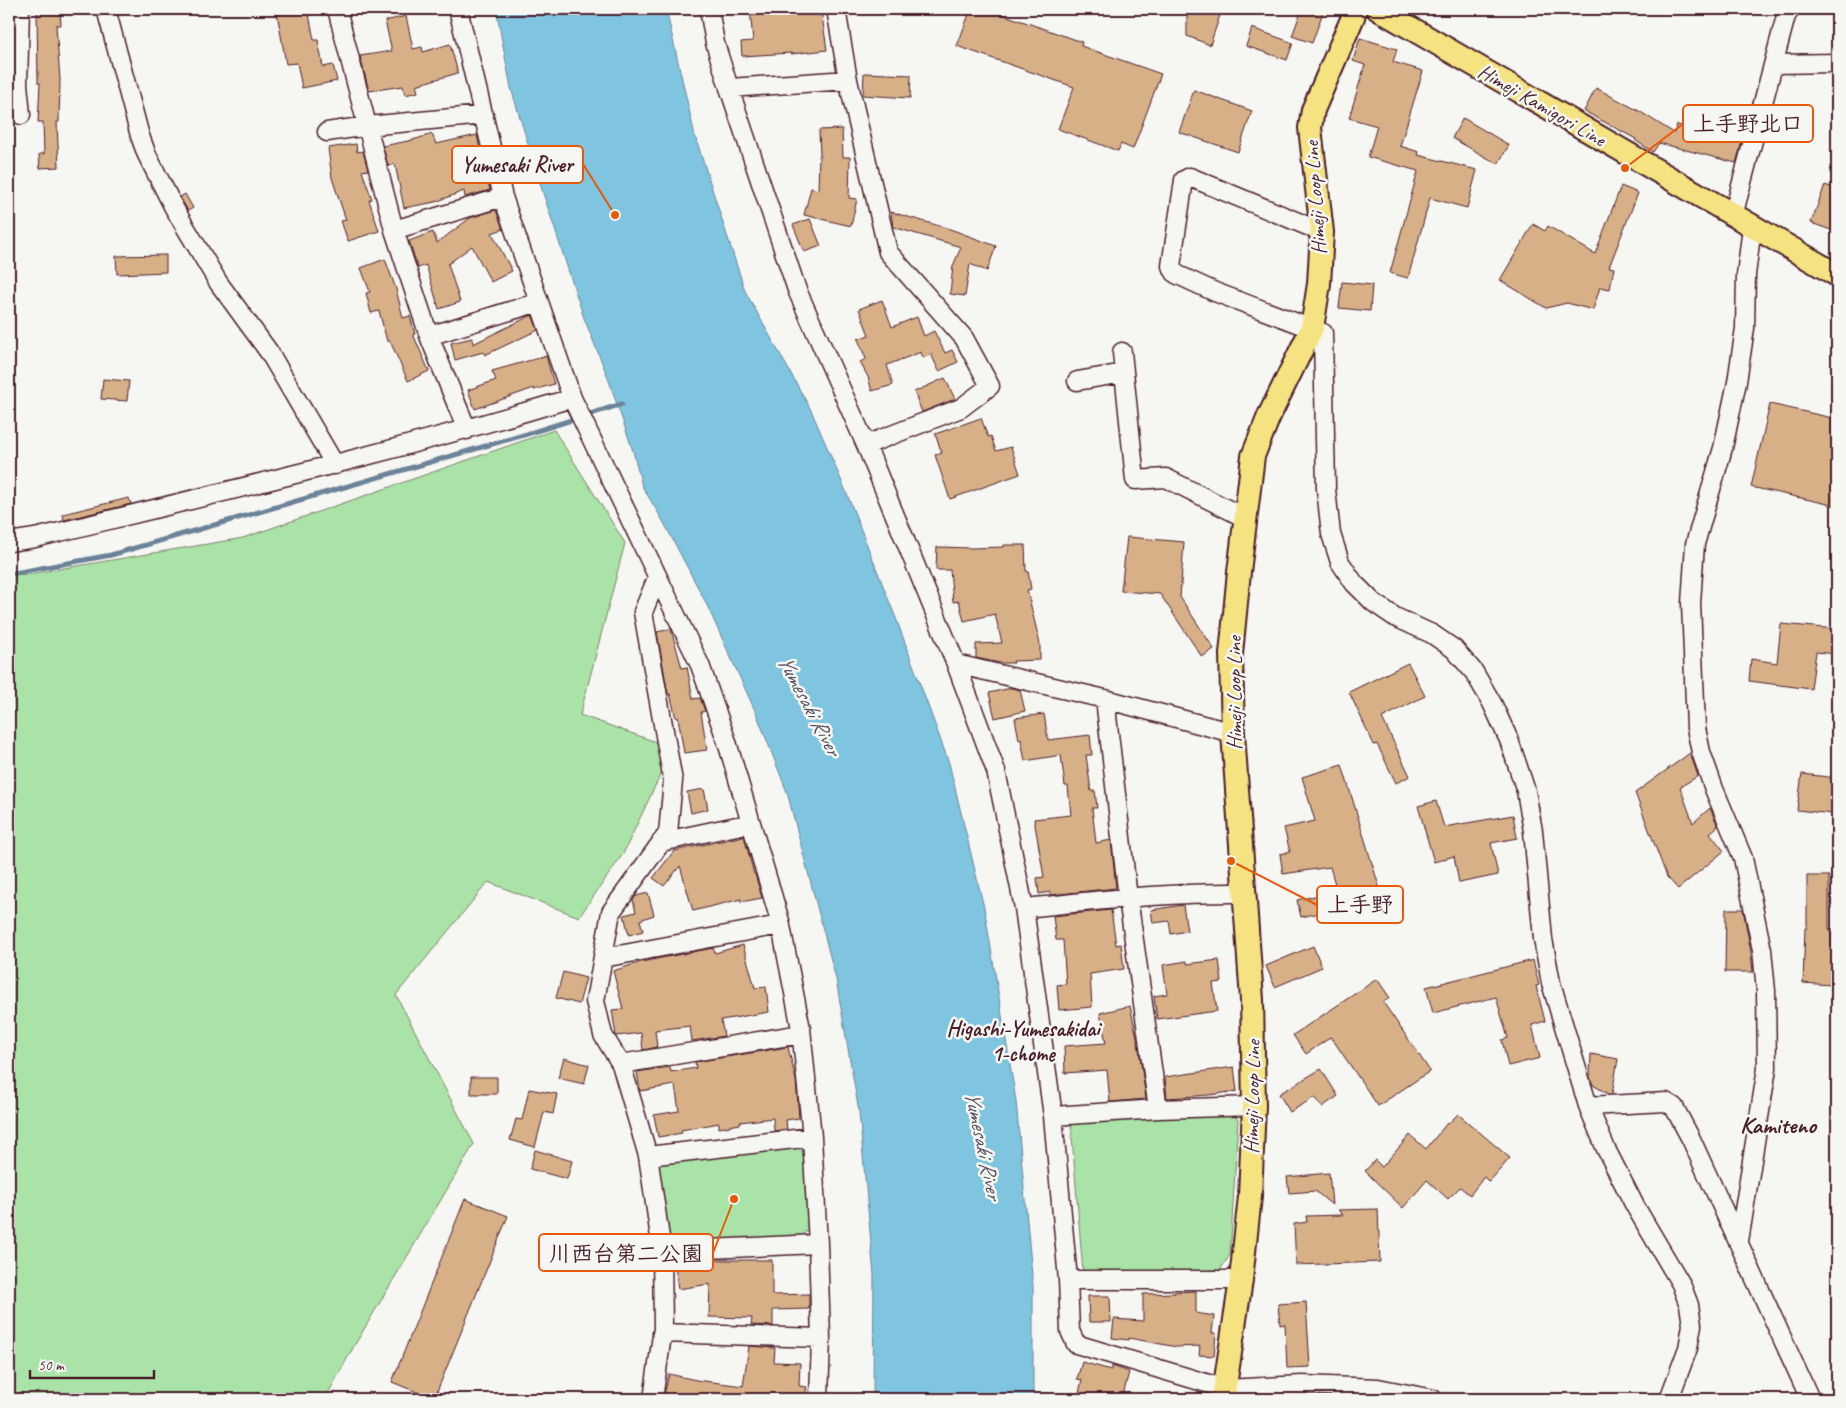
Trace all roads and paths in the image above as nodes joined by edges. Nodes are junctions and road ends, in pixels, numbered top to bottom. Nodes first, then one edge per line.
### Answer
1 (20, 9) edge
2 (106, 9) edge
3 (338, 9) edge
4 (458, 9) edge
5 (709, 9) edge
6 (836, 9) edge
7 (1355, 9) edge
8 (1378, 9) edge
9 (1791, 9) edge
10 (1837, 63) edge
11 (1774, 64) junction
12 (848, 80) junction
13 (13, 84) edge
14 (729, 88) junction
15 (21, 115) dead end
16 (484, 115) junction
17 (367, 126) junction
18 (327, 132) dead end
19 (503, 197) junction
20 (1742, 221) junction
21 (394, 230) junction
22 (1322, 232) junction
23 (1837, 275) edge
24 (539, 302) junction
25 (1312, 328) junction
26 (429, 336) junction
27 (1122, 352) dead end
28 (1124, 373) junction
29 (1077, 381) dead end
30 (572, 398) junction
31 (467, 430) junction
32 (866, 445) junction
33 (335, 465) junction
34 (1245, 518) junction
35 (9, 542) edge
36 (657, 578) junction
37 (956, 664) junction
38 (1105, 698) junction
39 (1232, 733) junction
40 (751, 823) junction
41 (661, 842) junction
42 (1243, 893) junction
43 (1128, 898) junction
44 (1024, 908) junction
45 (780, 925) junction
46 (603, 958) junction
47 (801, 1034) junction
48 (621, 1064) junction
49 (1254, 1106) junction
50 (1588, 1106) junction
51 (1158, 1109) junction
52 (1053, 1116) junction
53 (812, 1137) junction
54 (648, 1156) junction
55 (1738, 1241) junction
56 (818, 1244) junction
57 (662, 1251) junction
58 (1068, 1280) junction
59 (1241, 1280) junction
60 (662, 1333) junction
61 (820, 1338) junction
62 (1225, 1394) edge
63 (653, 1399) edge
64 (819, 1399) edge
65 (1433, 1399) edge
66 (1670, 1399) edge
67 (1810, 1399) edge

1 - 13 street
2 - 33 street
3 - 17 street
4 - 16 street
5 - 14 street
6 - 12 street
7 - 22 main road, Himeji Loop Line
8 - 20 main road, Himeji Kamigori Line
9 - 11 street
10 - 11 street
11 - 20 street
12 - 14 street
12 - 32 street
13 - 15 street
14 - 32 street
16 - 17 street
16 - 19 street
17 - 18 street
17 - 21 street
19 - 21 street
19 - 24 street
20 - 23 main road, Himeji Kamigori Line
20 - 55 street
21 - 26 street
22 - 25 main road, Himeji Loop Line
22 - 25 street
24 - 26 street
24 - 30 street
25 - 34 main road, Himeji Loop Line
25 - 50 street
26 - 31 street
27 - 28 street
28 - 29 street
28 - 34 street
30 - 31 street
30 - 36 street
31 - 33 street
32 - 37 street
33 - 35 street
34 - 39 main road, Himeji Loop Line
36 - 40 street
36 - 41 street
37 - 38 street
37 - 44 street
38 - 39 street
38 - 43 street
39 - 42 main road, Himeji Loop Line
40 - 41 street
40 - 45 street
41 - 46 street
42 - 43 street
42 - 49 main road, Himeji Loop Line
43 - 44 street
43 - 51 street
44 - 52 street
45 - 46 street
45 - 47 street
46 - 48 street
47 - 48 street
47 - 53 street
48 - 54 street
49 - 51 street
49 - 59 main road, Himeji Loop Line
50 - 55 street
50 - 66 street
51 - 52 street
52 - 58 street
53 - 54 street
53 - 56 street
54 - 57 street
55 - 67 street
56 - 57 street
56 - 61 street
57 - 60 street
58 - 59 street
58 - 62 street
59 - 62 main road, Himeji Loop Line
60 - 61 street
60 - 63 street
61 - 64 street
62 - 65 street

